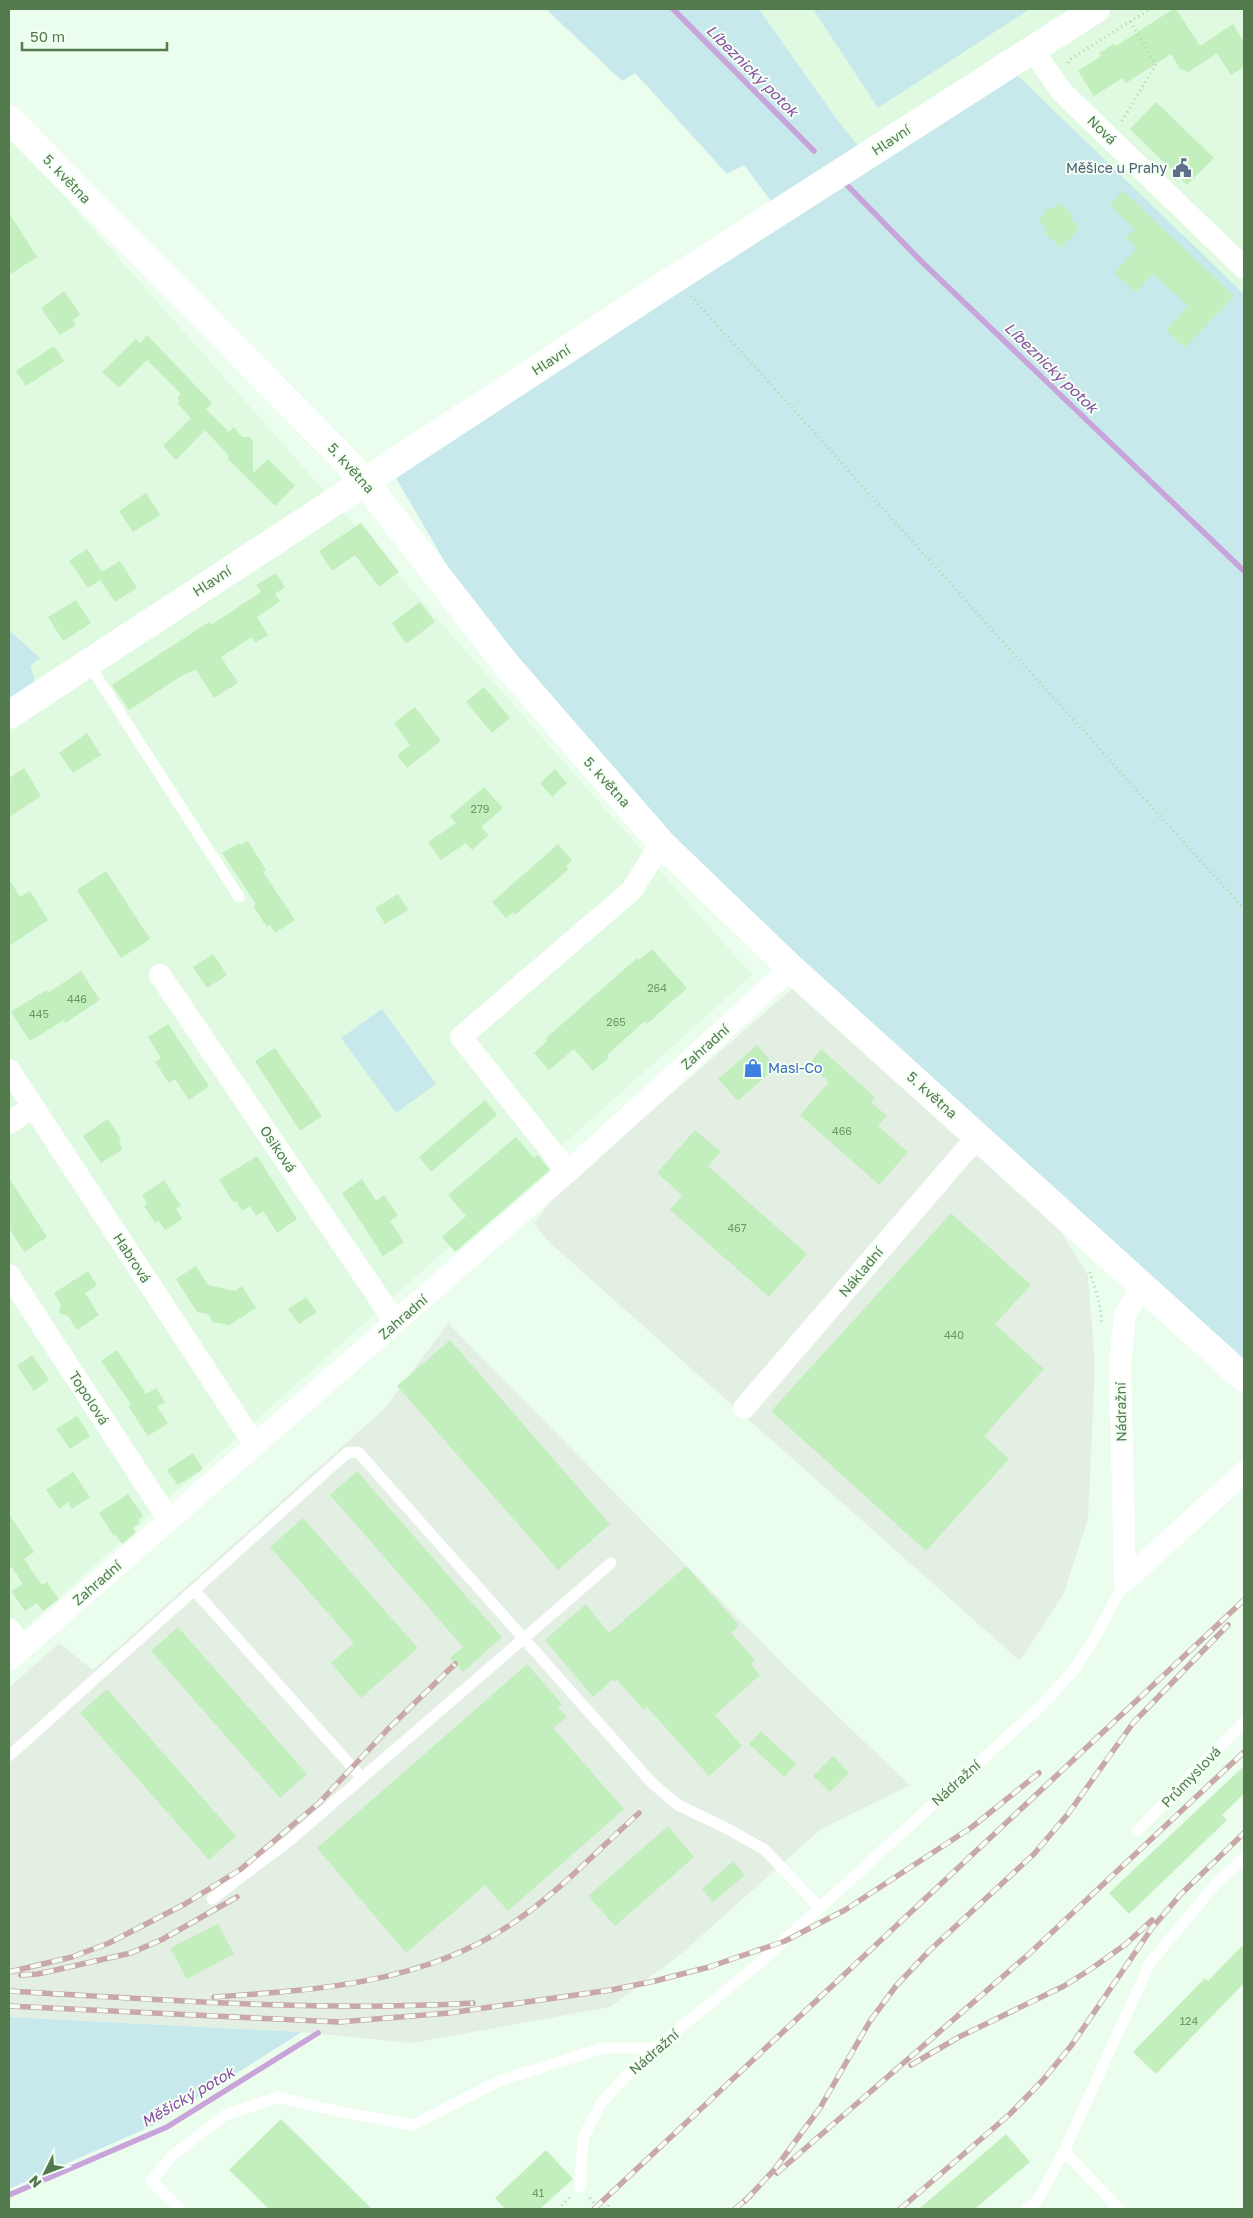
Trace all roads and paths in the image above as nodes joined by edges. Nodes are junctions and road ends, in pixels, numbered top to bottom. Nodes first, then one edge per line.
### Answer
1 (1096, 9) edge
2 (1148, 9) edge
3 (1130, 21) junction
4 (1032, 49) junction
5 (1062, 92) junction
6 (9, 119) edge
7 (1111, 138) junction
8 (1244, 268) edge
9 (676, 278) junction
10 (365, 482) junction
11 (88, 663) junction
12 (9, 715) edge
13 (662, 844) junction
14 (239, 897) dead end
15 (1244, 909) edge
16 (791, 968) junction
17 (160, 975) dead end
18 (9, 1070) edge
19 (33, 1107) junction
20 (9, 1123) edge
21 (978, 1136) junction
22 (568, 1172) junction
23 (9, 1275) edge
24 (1143, 1284) junction
25 (396, 1323) junction
26 (1244, 1378) edge
27 (744, 1408) dead end
28 (255, 1446) junction
29 (1244, 1472) edge
30 (169, 1520) junction
31 (611, 1563) dead end
32 (1125, 1581) junction
33 (194, 1590) junction
34 (9, 1629) edge
35 (524, 1638) junction
36 (15, 1654) edge
37 (1244, 1722) edge
38 (9, 1756) edge
39 (362, 1778) junction
40 (1137, 1831) dead end
41 (1244, 1858) edge
42 (212, 1899) dead end
43 (820, 1908) junction
44 (655, 2048) junction
45 (1064, 2151) junction
46 (580, 2187) dead end
47 (610, 2204) dead end
48 (180, 2209) edge
49 (604, 2209) edge
50 (1027, 2209) edge
51 (1119, 2209) edge

1 - 4 main road, Hlavní
2 - 3 path
3 - 5 path
3 - 7 path
4 - 5 street, Nová
4 - 9 main road, Hlavní
5 - 7 street, Nová
6 - 10 main road, 5. května
7 - 8 street, Nová
9 - 10 main road, Hlavní
9 - 15 path
10 - 11 main road, Hlavní
10 - 13 main road, 5. května
11 - 12 main road, Hlavní
11 - 14 lane
13 - 16 main road, 5. května
13 - 22 street
16 - 21 main road, 5. května
16 - 22 street, Zahradní
17 - 25 street, Osiková
18 - 19 street, Habrová
19 - 20 street
19 - 28 street, Habrová
21 - 24 main road, 5. května
21 - 27 street, Nákladní
22 - 25 street, Zahradní
23 - 30 street, Topolová
24 - 26 main road, 5. května
24 - 32 street, Nádražní
25 - 28 street, Zahradní
28 - 30 street, Zahradní
29 - 32 street
30 - 36 street, Zahradní
31 - 35 lane
32 - 43 lane, Nádražní
33 - 35 lane
33 - 38 lane
33 - 39 lane
34 - 36 street
35 - 39 lane
35 - 43 lane
37 - 40 lane, Průmyslová
39 - 42 lane
41 - 45 lane
43 - 44 lane, Nádražní
44 - 46 lane, Nádražní
44 - 48 lane
45 - 50 lane
45 - 51 lane
47 - 49 path

